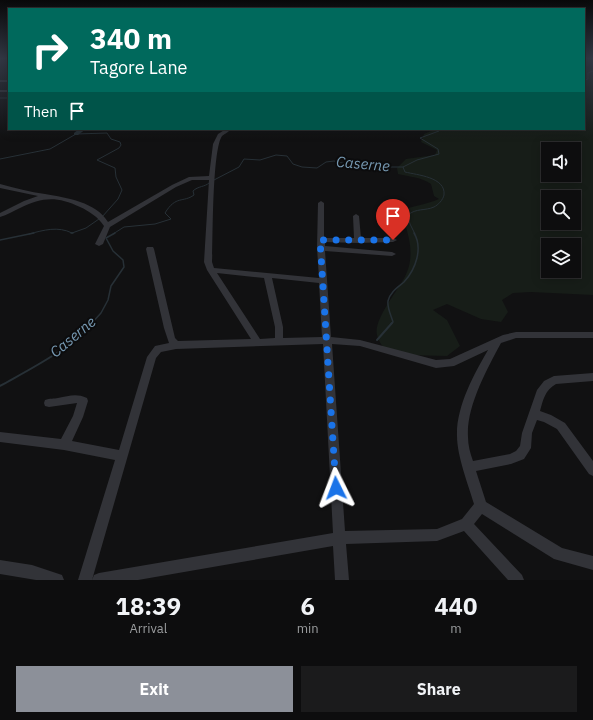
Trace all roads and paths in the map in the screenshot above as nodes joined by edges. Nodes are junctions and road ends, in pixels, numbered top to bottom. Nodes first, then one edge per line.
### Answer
1 (228, 130) edge
2 (212, 182) junction
3 (0, 186) edge
4 (47, 196) junction
5 (321, 203) dead end
6 (0, 215) edge
7 (356, 216) dead end
8 (107, 226) junction
9 (358, 240) junction
10 (393, 240) dead end
11 (99, 244) dead end
12 (321, 244) junction
13 (150, 250) dead end
14 (392, 254) dead end
15 (211, 270) junction
16 (267, 275) junction
17 (324, 281) junction
18 (593, 335) edge
19 (327, 340) junction
20 (498, 341) junction
21 (279, 342) junction
22 (258, 343) junction
23 (176, 345) junction
24 (592, 378) edge
25 (49, 403) dead end
26 (534, 414) junction
27 (0, 437) edge
28 (64, 445) junction
29 (122, 456) junction
30 (470, 467) junction
31 (593, 470) edge
32 (481, 506) junction
33 (466, 524) junction
34 (340, 538) junction
35 (593, 563) edge
36 (0, 567) edge
37 (57, 580) edge
38 (85, 580) edge
39 (99, 580) edge
40 (342, 580) edge
41 (517, 580) edge

1 - 2 street
2 - 8 street
2 - 15 street
3 - 4 street
4 - 6 street
4 - 8 street
5 - 12 street
7 - 9 street
8 - 11 street
9 - 10 street
9 - 12 street
12 - 14 street
12 - 17 street
13 - 23 street
15 - 16 street
15 - 22 street
16 - 17 street
16 - 21 street
17 - 19 street
18 - 20 street
19 - 20 street
19 - 21 street
19 - 34 street
20 - 30 street
21 - 22 street
22 - 23 street
23 - 29 street
24 - 26 street
25 - 28 street
26 - 30 street
26 - 31 street
27 - 28 street
28 - 29 street
29 - 38 street
30 - 32 street
32 - 33 street
32 - 35 street
33 - 34 street
33 - 41 street
34 - 39 street
34 - 40 street
36 - 37 street

